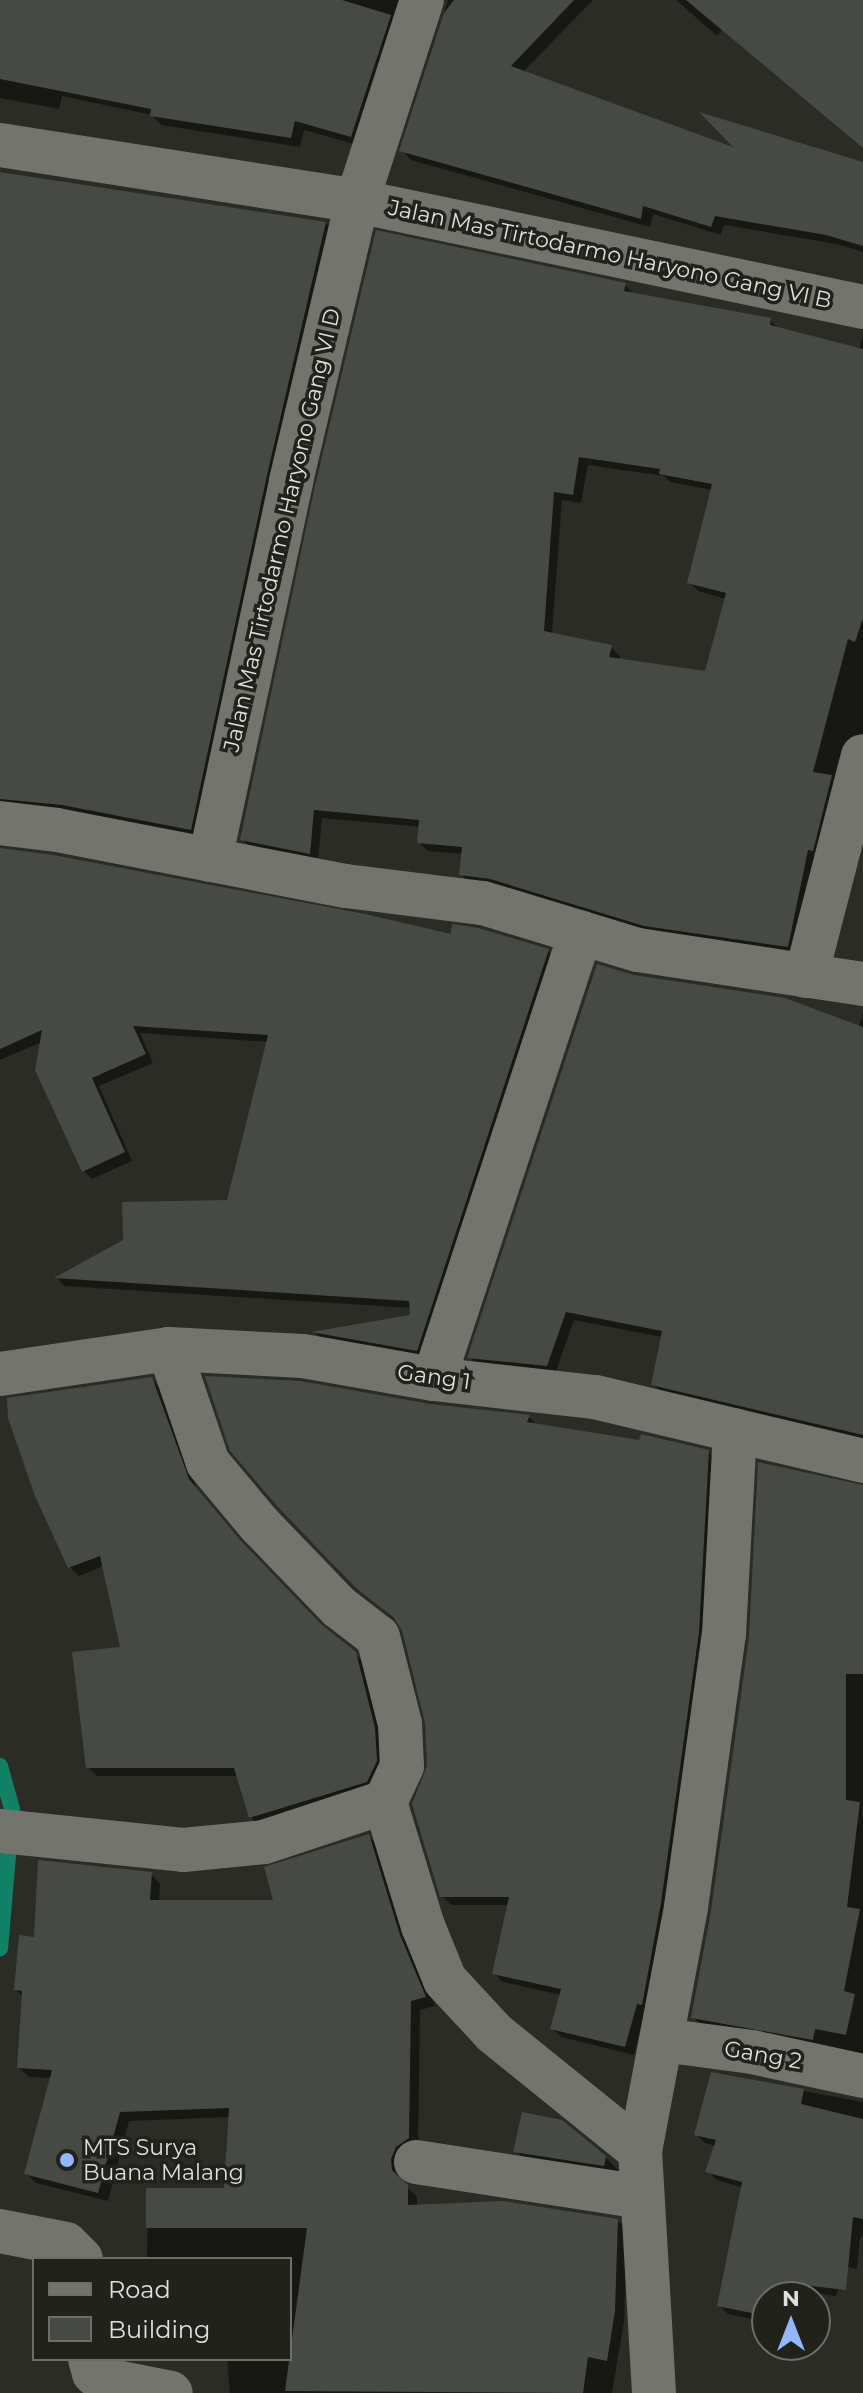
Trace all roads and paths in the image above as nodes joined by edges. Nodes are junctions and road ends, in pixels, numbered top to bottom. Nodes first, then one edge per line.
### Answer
1 (422, 0) edge
2 (0, 145) edge
3 (357, 201) junction
4 (863, 307) edge
5 (863, 756) edge
6 (0, 823) edge
7 (210, 860) junction
8 (581, 933) junction
9 (806, 976) junction
10 (863, 984) edge
11 (169, 1349) junction
12 (0, 1374) edge
13 (434, 1379) junction
14 (735, 1430) junction
15 (863, 1461) edge
16 (385, 1802) junction
17 (17, 1833) edge
18 (662, 2040) junction
19 (863, 2076) edge
20 (640, 2151) junction
21 (416, 2162) dead end
22 (642, 2197) junction
23 (0, 2231) edge
24 (79, 2257) edge
25 (91, 2361) edge
26 (171, 2393) edge
27 (654, 2393) edge

1 - 3 street, Jalan Mas Tirtodarmo Haryono Gang VI D
2 - 3 street, Jalan Mas Tirtodarmo Haryono Gang VI B
3 - 4 street, Jalan Mas Tirtodarmo Haryono Gang VI B
3 - 7 street, Jalan Mas Tirtodarmo Haryono Gang VI D
5 - 9 street
6 - 7 street
7 - 8 street
8 - 9 street
8 - 13 street
9 - 10 street
11 - 12 street, Gang 1
11 - 13 street, Gang 1
11 - 16 street
13 - 14 street, Gang 1
14 - 15 street, Gang 1
14 - 18 street
16 - 17 street
16 - 20 street
18 - 19 street, Gang 2
18 - 20 street
20 - 22 street
21 - 22 street
22 - 27 street
23 - 24 street
25 - 26 street

